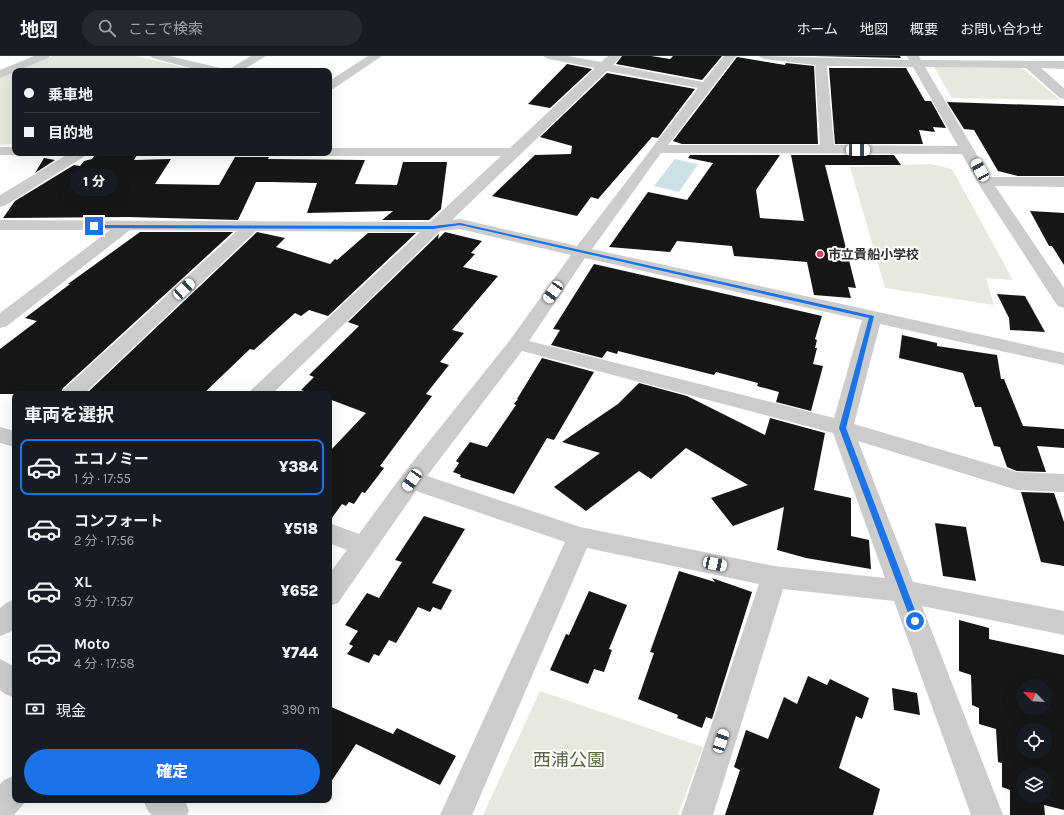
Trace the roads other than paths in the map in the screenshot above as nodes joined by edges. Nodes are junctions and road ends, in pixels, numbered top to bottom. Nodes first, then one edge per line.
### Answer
1 (44, 56) edge
2 (156, 56) edge
3 (260, 56) edge
4 (376, 56) edge
5 (549, 56) edge
6 (615, 56) edge
7 (730, 56) edge
8 (764, 56) edge
9 (915, 59) edge
10 (821, 62) junction
11 (1030, 65) junction
12 (1064, 65) edge
13 (604, 67) junction
14 (15, 68) edge
15 (204, 68) edge
16 (238, 68) edge
17 (12, 69) edge
18 (0, 74) edge
19 (332, 84) edge
20 (706, 86) junction
21 (1064, 95) edge
22 (657, 149) junction
23 (827, 150) junction
24 (968, 150) junction
25 (0, 151) edge
26 (12, 151) edge
27 (332, 152) edge
28 (513, 152) junction
29 (75, 156) edge
30 (985, 181) junction
31 (1064, 182) edge
32 (0, 202) edge
33 (0, 225) edge
34 (126, 226) junction
35 (251, 227) junction
36 (433, 227) junction
37 (581, 252) junction
38 (1064, 302) edge
39 (872, 317) junction
40 (0, 322) edge
41 (517, 344) junction
42 (1064, 359) edge
43 (74, 391) edge
44 (262, 391) edge
45 (842, 428) junction
46 (0, 435) edge
47 (12, 438) edge
48 (412, 480) junction
49 (1064, 483) edge
50 (332, 534) edge
51 (580, 536) junction
52 (365, 546) junction
53 (774, 577) junction
54 (332, 591) edge
55 (904, 591) junction
56 (12, 614) edge
57 (1064, 623) edge
58 (0, 624) edge
59 (0, 672) edge
60 (12, 682) edge
61 (12, 794) edge
62 (0, 807) edge
63 (456, 815) edge
64 (697, 815) edge
65 (988, 815) edge

1 - 14 street
2 - 15 street
3 - 16 street
4 - 19 street
5 - 13 street
6 - 13 street
7 - 20 street
8 - 10 street
9 - 10 street
9 - 11 street
9 - 24 street
10 - 23 street
11 - 12 street
11 - 21 street
13 - 20 street
13 - 28 street
17 - 18 street
20 - 22 street
22 - 23 street
22 - 37 street
23 - 24 street
24 - 30 street
25 - 26 street
27 - 28 street
28 - 36 street
29 - 32 street
30 - 31 street
30 - 38 street
33 - 34 street
34 - 35 street
34 - 40 street
35 - 36 street
35 - 43 street
36 - 37 street
36 - 44 street
37 - 39 street
37 - 41 street
39 - 42 street
39 - 45 street
41 - 45 street
41 - 48 street
45 - 49 street
45 - 55 street
46 - 47 street
48 - 51 street
48 - 52 street
50 - 52 street
51 - 53 street
51 - 63 street
52 - 54 street
53 - 55 street
53 - 64 street
55 - 57 street
55 - 65 street
56 - 58 street
59 - 60 street
61 - 62 street

